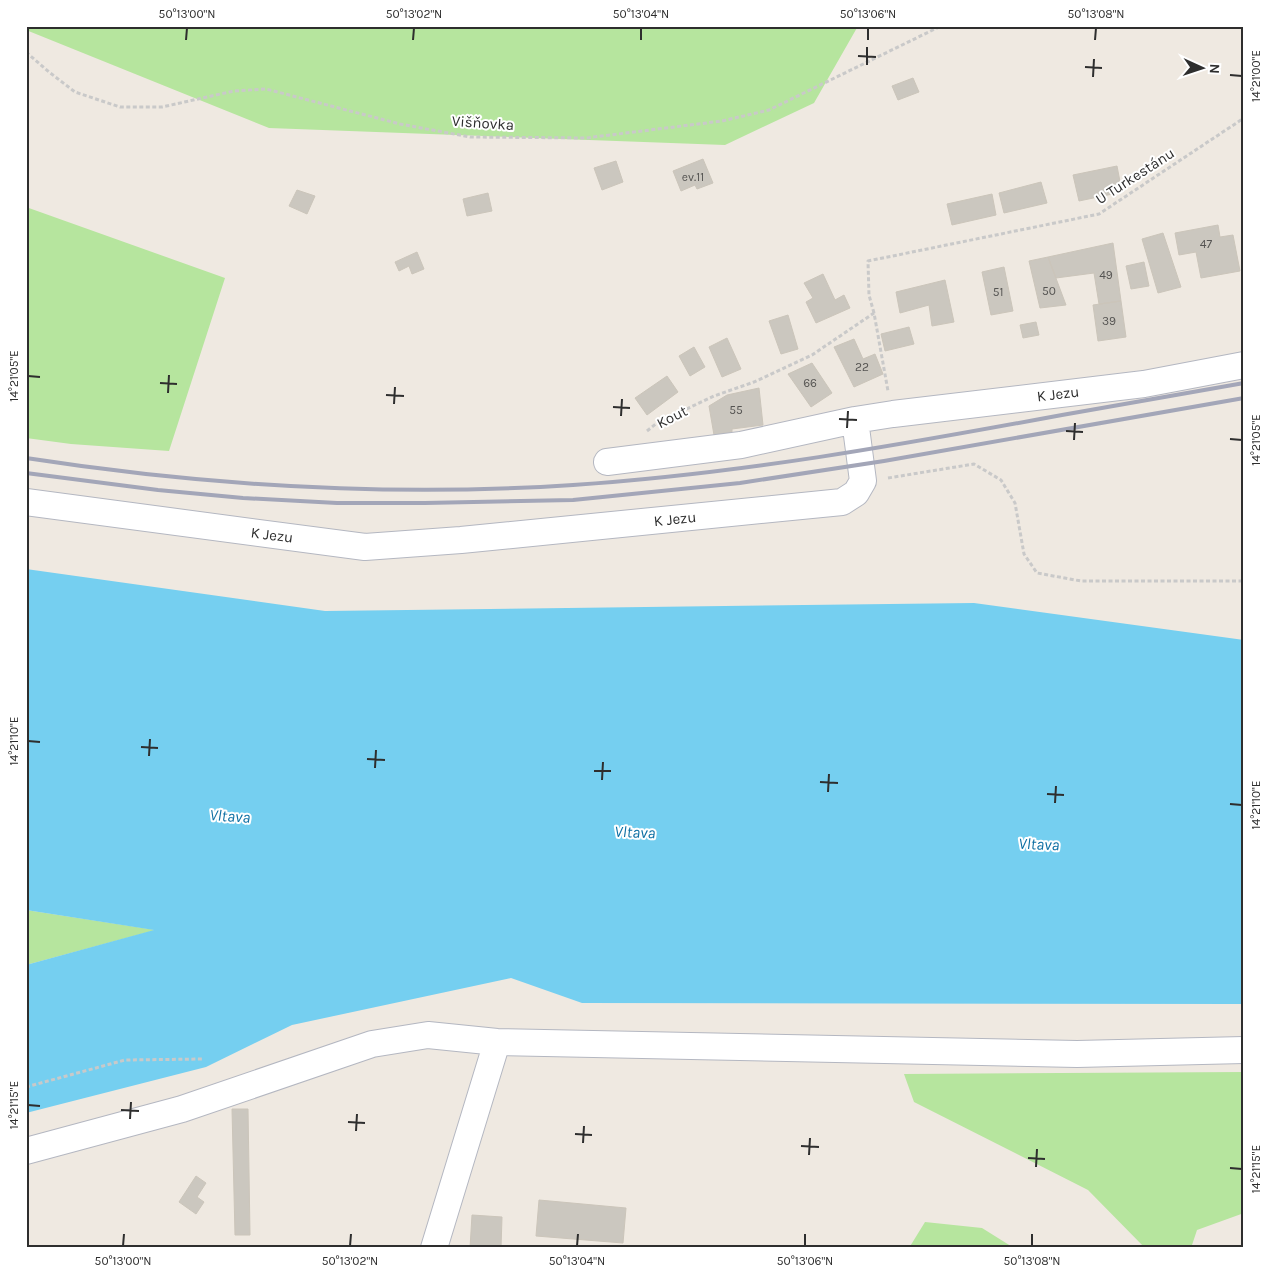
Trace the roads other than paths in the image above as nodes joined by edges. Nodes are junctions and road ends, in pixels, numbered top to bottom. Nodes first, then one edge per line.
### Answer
1 (1244, 364) edge
2 (855, 420) junction
3 (607, 462) dead end
4 (26, 502) edge
5 (497, 1042) junction
6 (1244, 1050) edge
7 (26, 1151) edge
8 (434, 1248) edge

1 - 2 street, K Jezu
2 - 3 street, Kout
2 - 4 street, K Jezu
5 - 6 street
5 - 7 street
5 - 8 street

